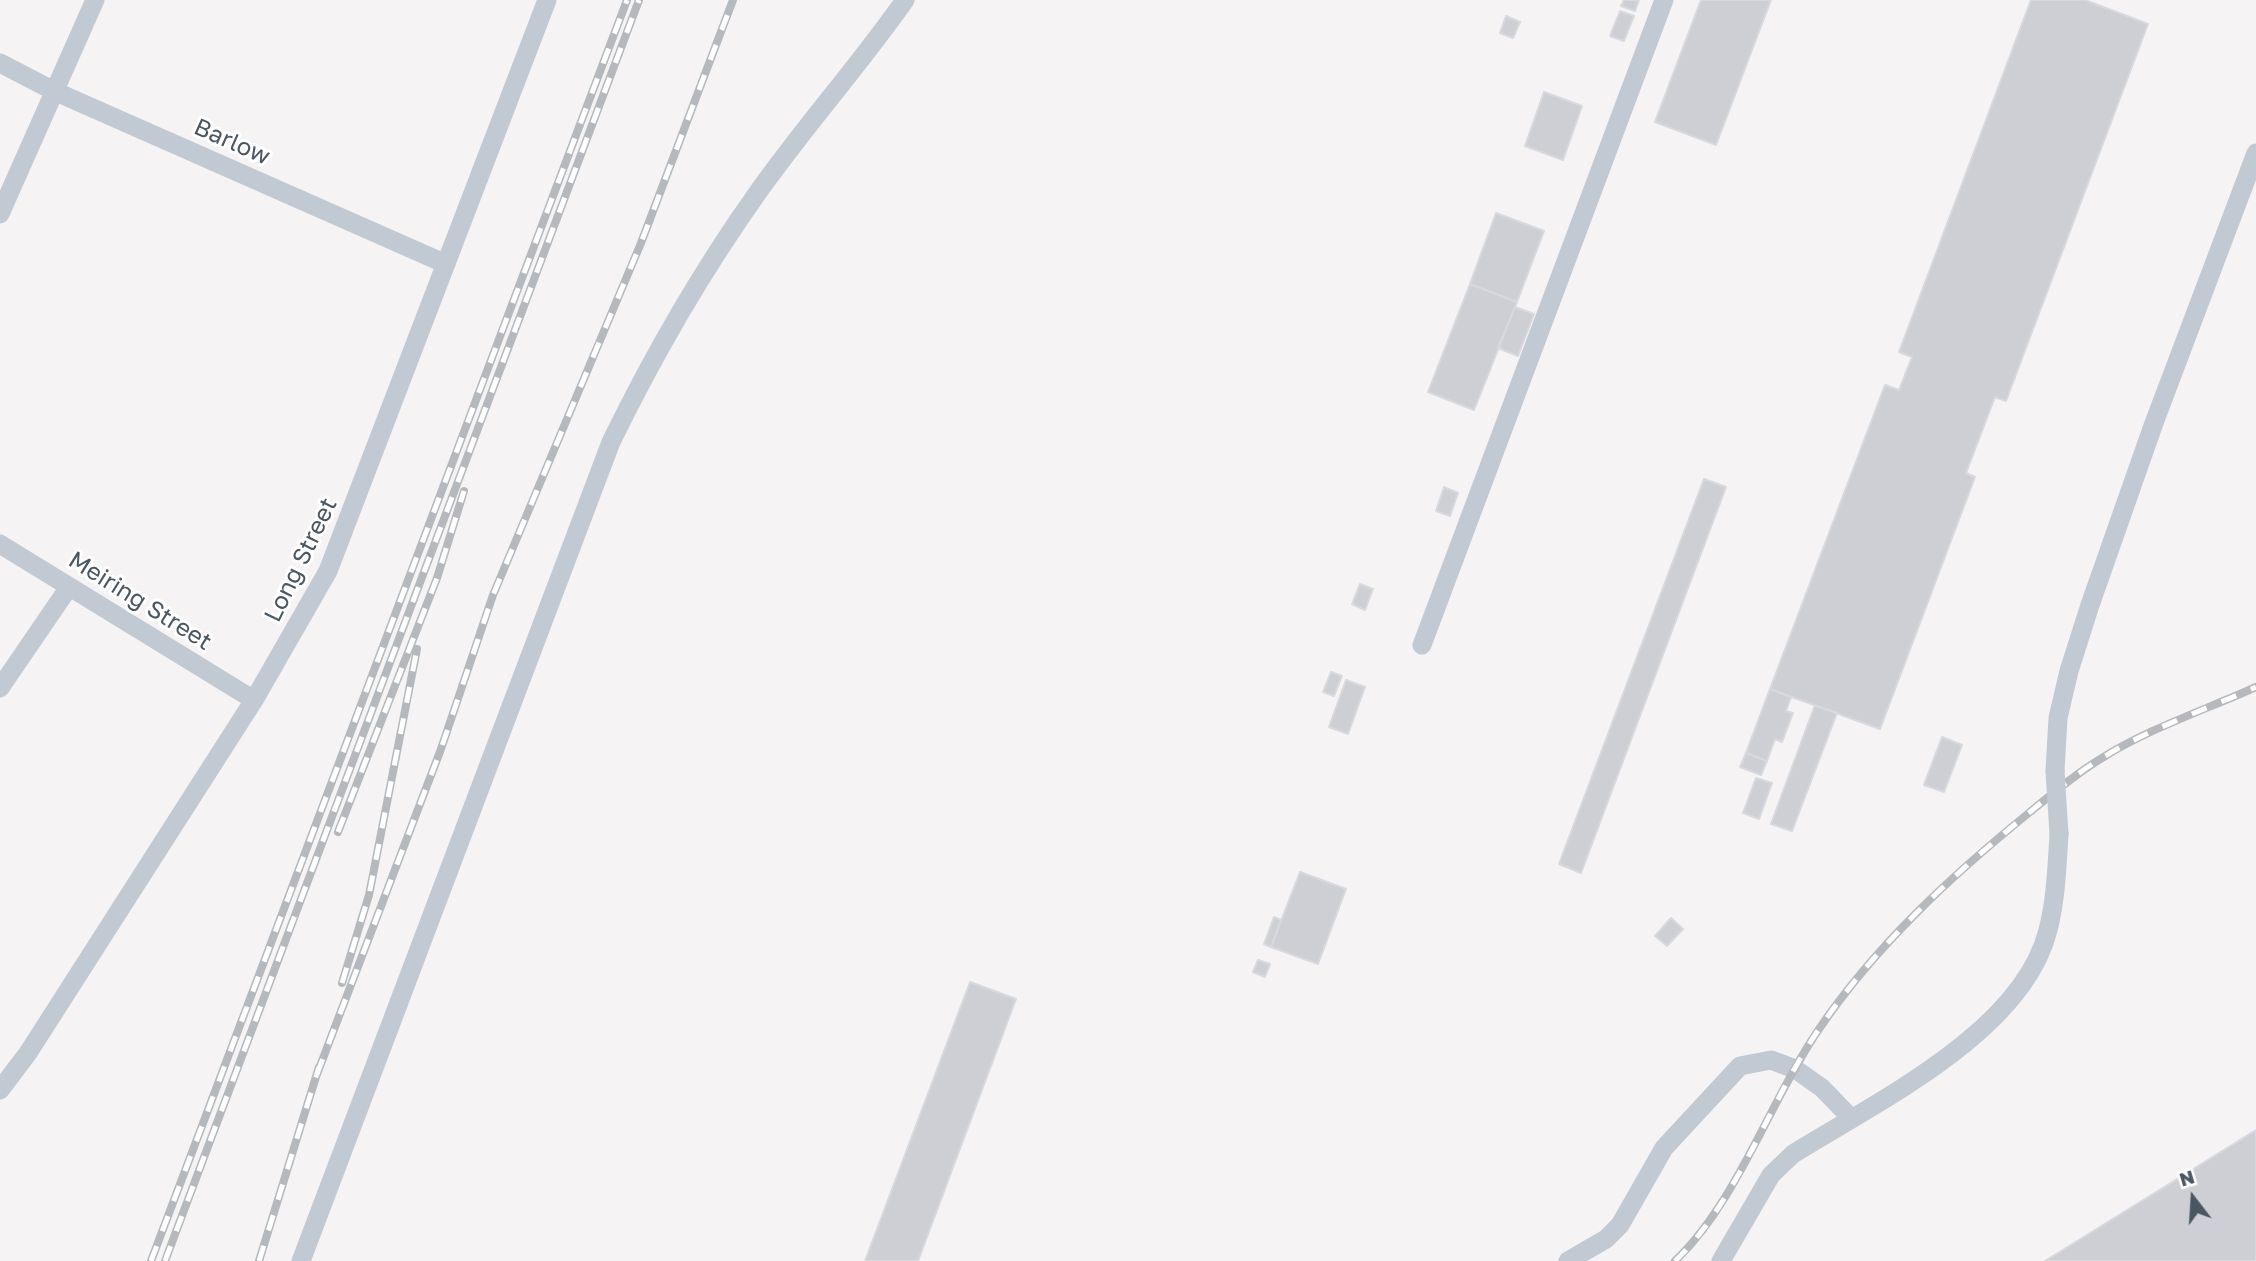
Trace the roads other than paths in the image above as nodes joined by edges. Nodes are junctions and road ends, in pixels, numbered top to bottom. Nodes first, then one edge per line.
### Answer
1 (95, 0) edge
2 (547, 0) edge
3 (905, 0) edge
4 (1664, 0) edge
5 (0, 63) edge
6 (54, 90) junction
7 (2256, 153) edge
8 (0, 214) edge
9 (446, 264) junction
10 (0, 544) edge
11 (69, 587) junction
12 (1422, 645) dead end
13 (0, 688) edge
14 (254, 700) junction
15 (0, 1090) edge
16 (1851, 1118) junction
17 (301, 1261) edge
18 (1568, 1261) edge
19 (1721, 1261) edge

1 - 6 street
2 - 9 street, Long Street
3 - 17 street
4 - 12 street
5 - 6 street, Barlow
6 - 8 street
6 - 9 street, Barlow
7 - 16 street, bridge
9 - 14 street, Long Street
10 - 11 street, Meiring Street
11 - 13 street
11 - 14 street, Meiring Street
14 - 15 street, Long Street
16 - 18 street
16 - 19 street

